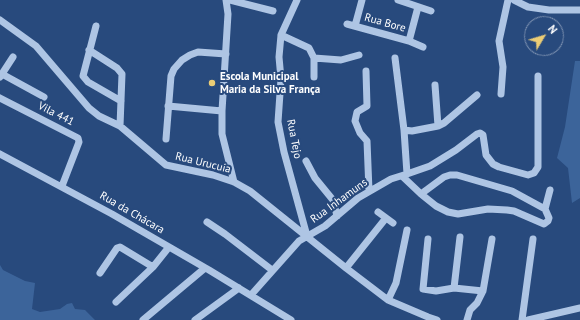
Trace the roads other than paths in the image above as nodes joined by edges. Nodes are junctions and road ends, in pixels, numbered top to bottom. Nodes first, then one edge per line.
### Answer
1 (226, 0) edge
2 (230, 0) edge
3 (297, 0) edge
4 (362, 0) edge
5 (398, 0) edge
6 (508, 0) edge
7 (514, 0) edge
8 (418, 8) junction
9 (580, 10) edge
10 (273, 11) dead end
11 (431, 11) dead end
12 (0, 20) edge
13 (347, 24) dead end
14 (96, 26) dead end
15 (355, 26) junction
16 (281, 35) junction
17 (409, 41) junction
18 (423, 46) dead end
19 (89, 50) junction
20 (226, 54) junction
21 (359, 55) dead end
22 (13, 57) dead end
23 (314, 58) junction
24 (395, 58) dead end
25 (366, 71) dead end
26 (1, 76) edge
27 (538, 76) dead end
28 (314, 77) dead end
29 (435, 85) dead end
30 (501, 94) dead end
31 (477, 95) dead end
32 (44, 97) dead end
33 (0, 98) edge
34 (121, 101) junction
35 (168, 106) junction
36 (222, 111) junction
37 (120, 126) junction
38 (438, 126) junction
39 (404, 130) junction
40 (166, 139) dead end
41 (0, 154) edge
42 (306, 161) dead end
43 (405, 175) junction
44 (234, 182) junction
45 (62, 186) junction
46 (550, 190) dead end
47 (368, 192) junction
48 (421, 194) junction
49 (545, 209) junction
50 (378, 212) dead end
51 (337, 216) junction
52 (386, 218) junction
53 (207, 222) dead end
54 (394, 223) dead end
55 (407, 230) dead end
56 (307, 236) junction
57 (460, 237) dead end
58 (428, 239) dead end
59 (492, 239) dead end
60 (533, 239) dead end
61 (169, 247) junction
62 (153, 267) junction
63 (205, 268) junction
64 (346, 268) junction
65 (272, 270) junction
66 (100, 273) dead end
67 (239, 288) junction
68 (454, 288) junction
69 (483, 292) junction
70 (251, 295) junction
71 (388, 300) junction
72 (116, 302) dead end
73 (580, 308) edge
74 (143, 320) edge
75 (195, 320) edge
76 (290, 320) edge
77 (437, 320) edge
78 (467, 320) edge
79 (522, 320) edge
80 (528, 320) edge

1 - 20 street
2 - 10 street
3 - 16 street, Rua Tejo
4 - 15 street, Rua Bore
5 - 8 street
6 - 30 street
7 - 9 street
8 - 11 street
8 - 17 street, Rua Bore
12 - 37 street, Rua Urucuia
13 - 15 street, Rua Bore
14 - 19 street
15 - 17 street, Rua Bore
16 - 23 street
16 - 56 street, Rua Tejo
17 - 18 street, Rua Bore
19 - 34 street
19 - 34 street
20 - 35 street
20 - 36 street
21 - 23 street
22 - 26 street
23 - 28 street
24 - 39 street
25 - 47 street
26 - 32 street
27 - 43 street, Rua Inhamuns
29 - 38 street
31 - 38 street
33 - 45 street, Vila 441
34 - 37 street
35 - 36 street
35 - 40 street
36 - 44 street
37 - 44 street, Rua Urucuia
38 - 39 street
39 - 43 street
41 - 45 street, Rua da Chácara
42 - 51 street
43 - 47 street, Rua Inhamuns
43 - 48 street
44 - 56 street, Rua Urucuia
45 - 61 street, Rua da Chácara
46 - 49 street
47 - 51 street, Rua Inhamuns
48 - 49 street
48 - 49 street
50 - 52 street
51 - 56 street, Rua Inhamuns
52 - 54 street
52 - 64 street
53 - 65 street
55 - 71 street
56 - 64 street, Rua Urucuia
56 - 65 street, Rua Inhamuns
57 - 68 street
58 - 68 street
59 - 69 street
60 - 79 street
61 - 62 street
61 - 63 street, Rua da Chácara
62 - 66 street
62 - 72 street
63 - 67 street, Rua da Chácara
63 - 74 street
64 - 71 street, Rua Urucuia
65 - 70 street, Rua Inhamuns
67 - 70 street, Rua da Chácara
67 - 75 street
68 - 69 street
69 - 78 street
70 - 76 street, Rua da Chácara
71 - 77 street, Rua Urucuia
73 - 80 street

